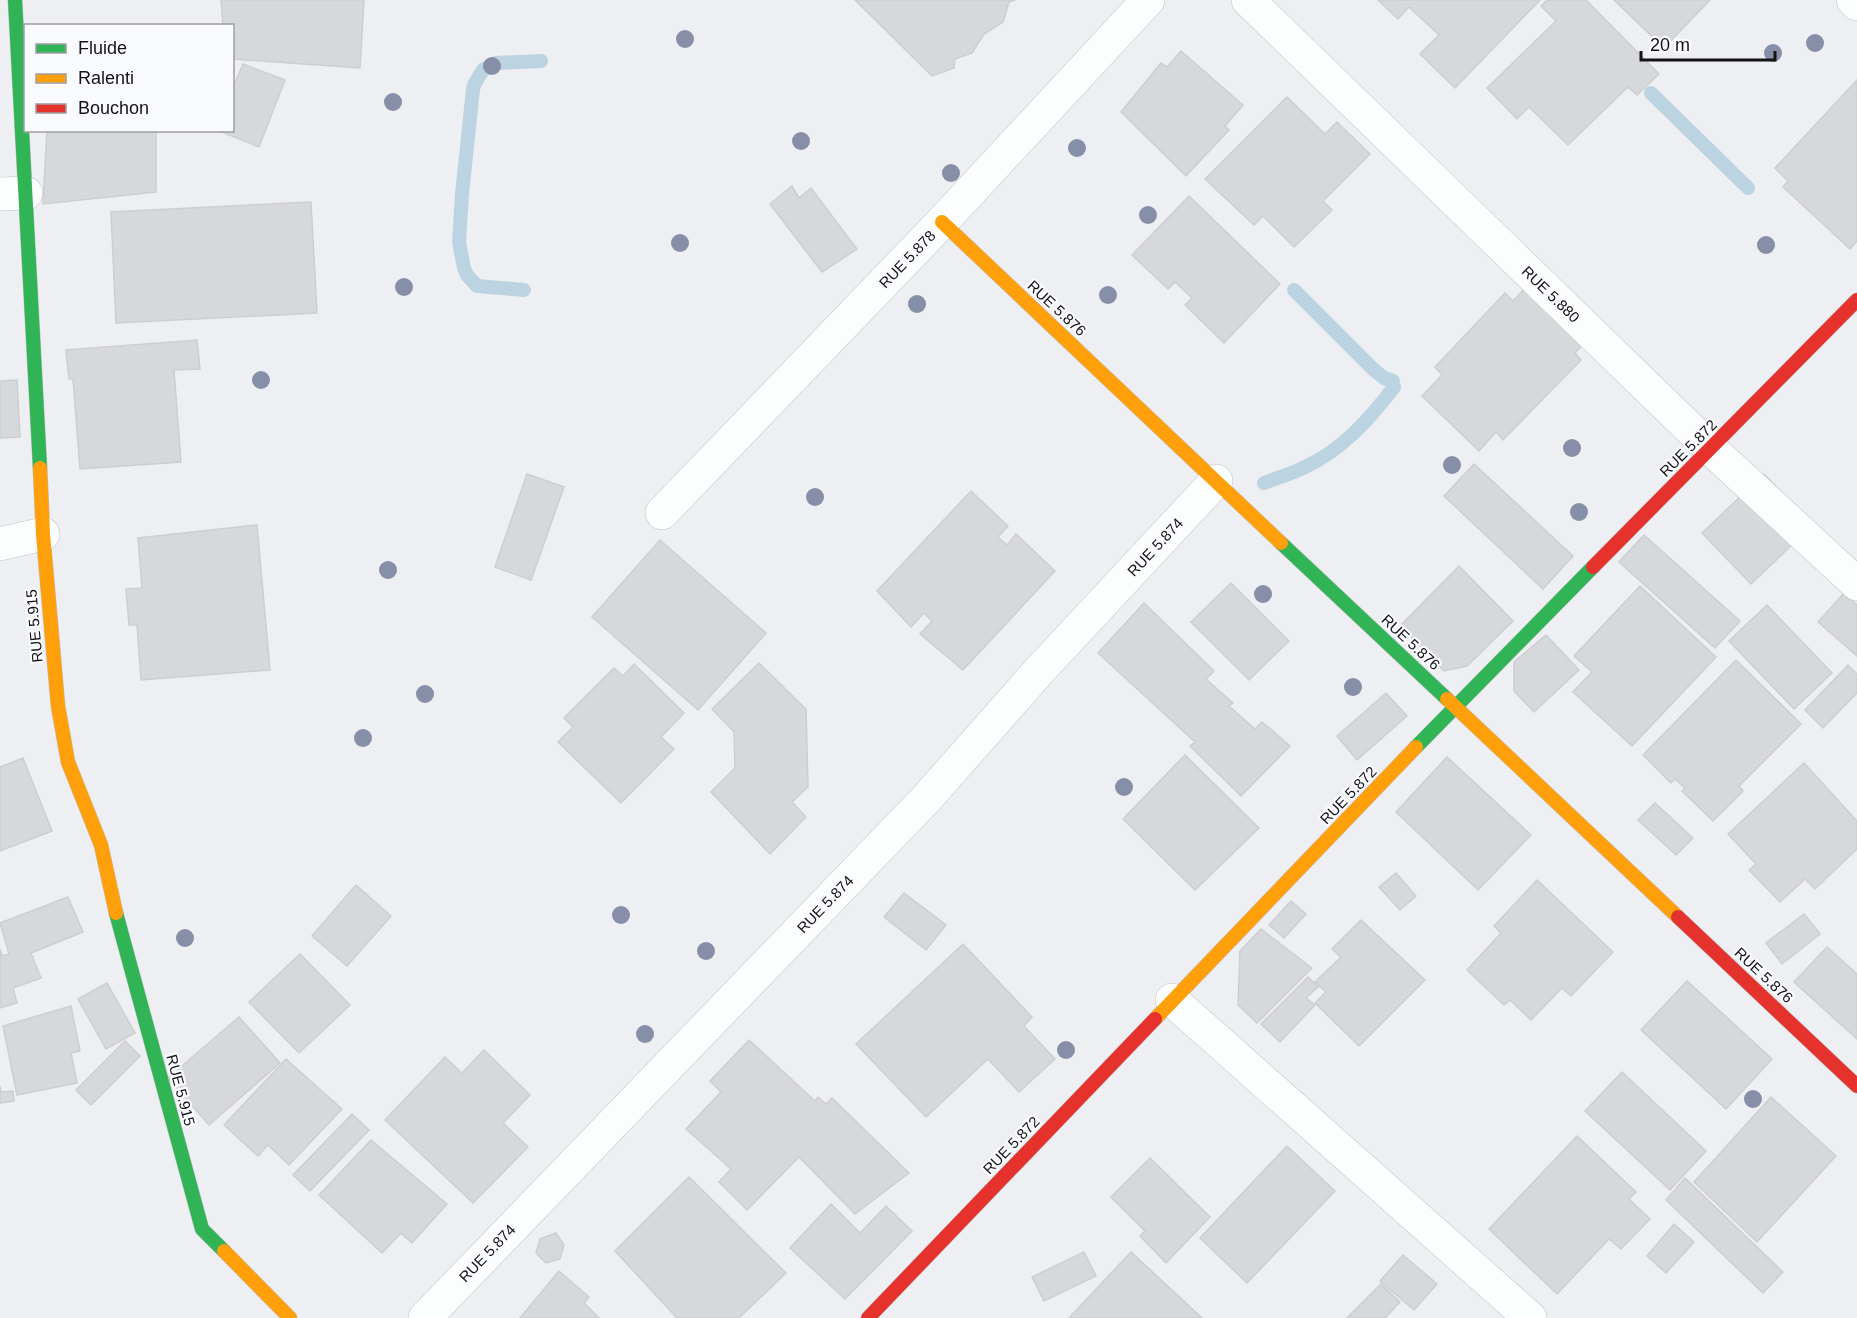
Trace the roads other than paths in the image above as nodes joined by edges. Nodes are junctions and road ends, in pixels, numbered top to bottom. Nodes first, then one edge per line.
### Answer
1 (15, 0) edge
2 (1148, 0) edge
3 (1248, 0) edge
4 (1853, 0) edge
5 (1857, 4) edge
6 (13, 194) edge
7 (942, 222) junction
8 (1857, 300) edge
9 (1711, 449) junction
10 (1216, 481) junction
11 (662, 513) dead end
12 (43, 534) junction
13 (0, 544) edge
14 (1857, 584) edge
15 (1455, 707) junction
16 (1172, 1000) junction
17 (1857, 1086) edge
18 (290, 1318) edge
19 (425, 1318) edge
20 (868, 1318) edge
21 (1530, 1318) edge

1 - 6 street, RUE 5.915
2 - 7 street, RUE 5.878
3 - 9 street, RUE 5.880
4 - 5 street
6 - 12 street, RUE 5.915
7 - 10 street, RUE 5.876
7 - 11 street, RUE 5.878
8 - 9 street, RUE 5.872
9 - 14 street, RUE 5.880
9 - 15 street, RUE 5.872
10 - 15 street, RUE 5.876
10 - 19 street, RUE 5.874
12 - 13 street
12 - 18 street, RUE 5.915
15 - 16 street, RUE 5.872
15 - 17 street, RUE 5.876
16 - 20 street, RUE 5.872
16 - 21 street

